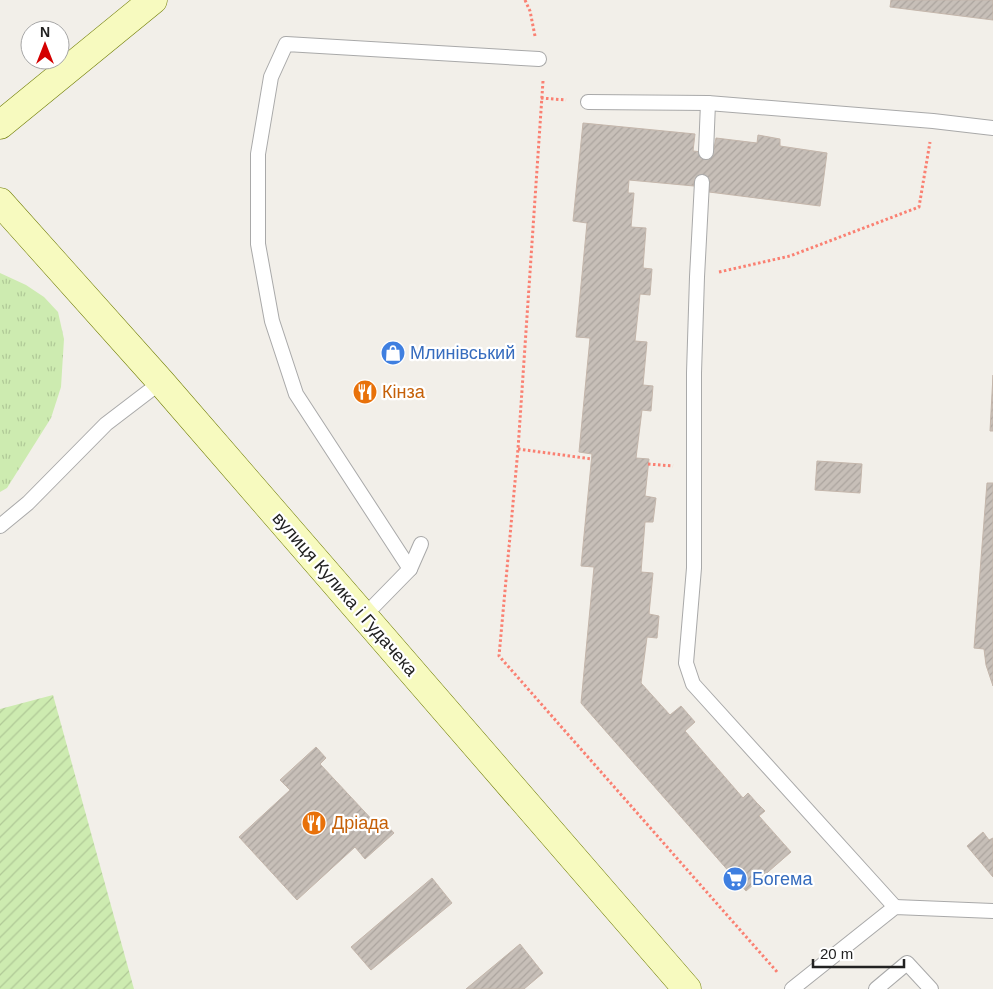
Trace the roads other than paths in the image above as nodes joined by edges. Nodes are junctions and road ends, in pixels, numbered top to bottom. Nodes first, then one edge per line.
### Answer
1 (153, 0) edge
2 (539, 59) road end
3 (588, 102) dead end
4 (708, 103) junction
5 (0, 125) edge
6 (993, 128) edge
7 (706, 152) dead end
8 (702, 182) dead end
9 (0, 202) edge
10 (161, 382) junction
11 (0, 526) edge
12 (420, 544) dead end
13 (410, 569) junction
14 (364, 616) junction
15 (895, 908) junction
16 (993, 911) edge
17 (687, 989) edge
18 (792, 989) edge
19 (876, 989) edge
20 (931, 989) edge

1 - 5 main road
2 - 13 lane
3 - 4 lane
4 - 6 lane
4 - 7 lane
8 - 15 lane
9 - 10 main road, вулиця Кулика і Гудачека
10 - 11 lane
10 - 14 main road, вулиця Кулика і Гудачека
12 - 13 lane
13 - 14 lane
14 - 17 main road, вулиця Кулика і Гудачека
15 - 16 lane
15 - 18 lane
19 - 20 lane

